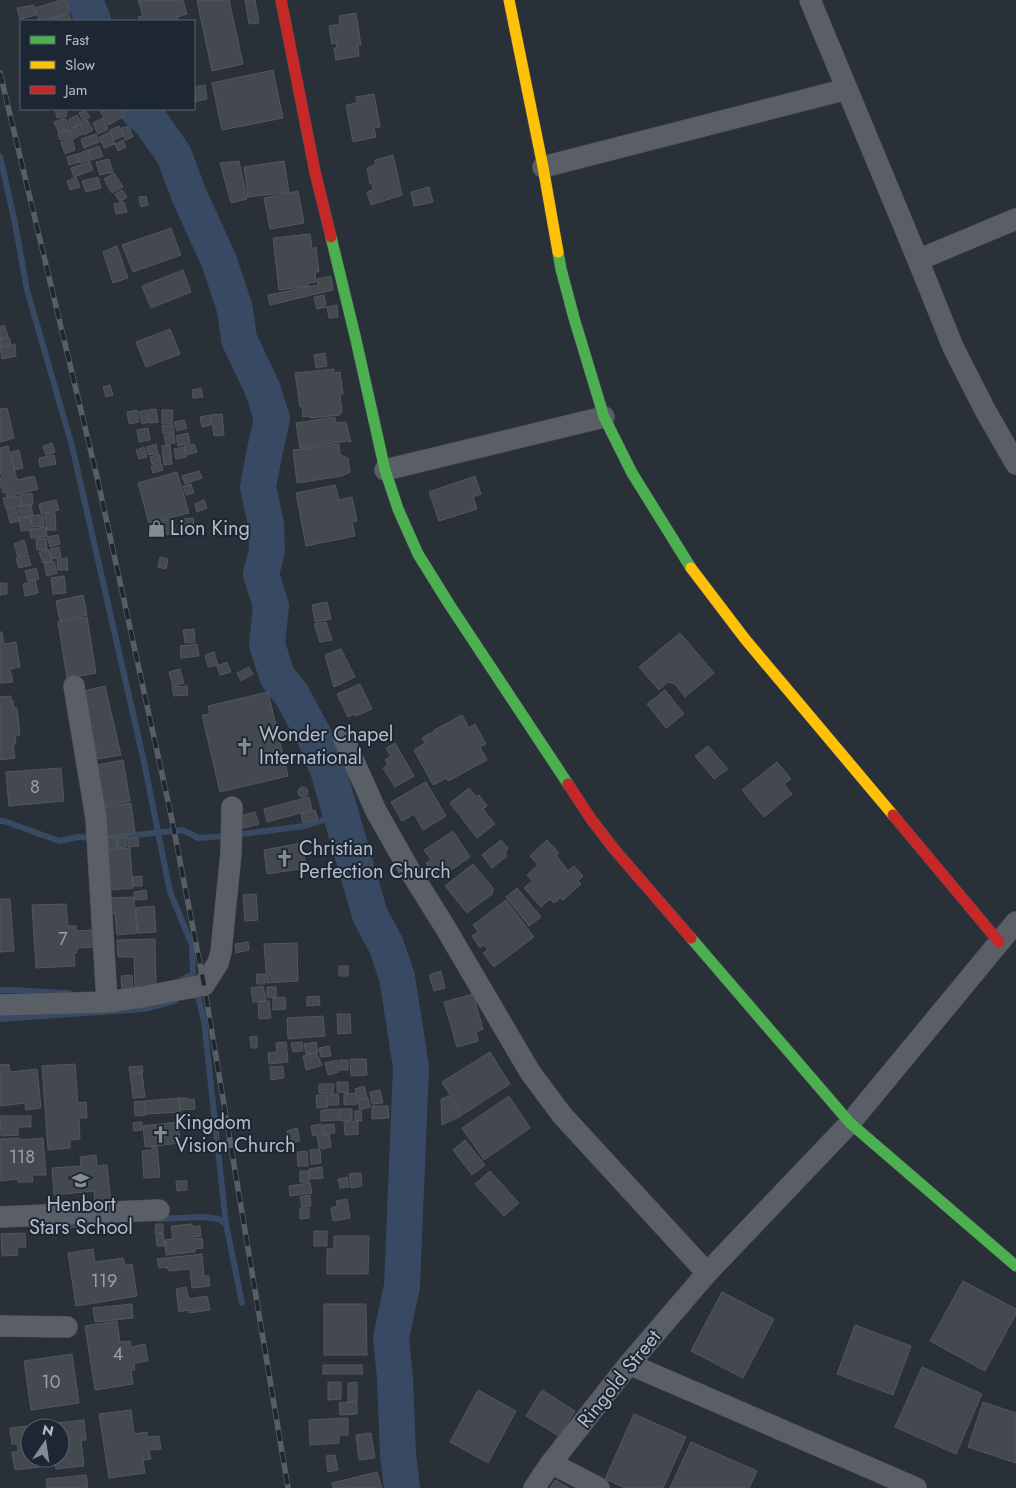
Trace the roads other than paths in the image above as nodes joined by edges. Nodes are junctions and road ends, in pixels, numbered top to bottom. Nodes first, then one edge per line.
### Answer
1 (281, 0) edge
2 (509, 0) edge
3 (810, 0) edge
4 (847, 89) junction
5 (543, 167) junction
6 (1016, 219) edge
7 (918, 260) junction
8 (604, 417) junction
9 (1016, 464) edge
10 (385, 470) junction
11 (74, 686) dead end
12 (343, 736) dead end
13 (232, 807) dead end
14 (1016, 922) edge
15 (999, 942) junction
16 (107, 1002) junction
17 (0, 1006) edge
18 (850, 1123) junction
19 (159, 1210) dead end
20 (0, 1217) edge
21 (1016, 1266) edge
22 (707, 1273) junction
23 (0, 1326) edge
24 (67, 1328) dead end
25 (629, 1364) junction
26 (551, 1463) junction
27 (534, 1488) edge
28 (599, 1488) edge
29 (916, 1488) edge

1 - 10 street
2 - 5 street
3 - 4 street
4 - 5 street
4 - 7 street
5 - 8 street
6 - 7 street
7 - 9 street
8 - 10 street
8 - 15 street
10 - 18 street
11 - 16 street
12 - 22 street
13 - 16 street
14 - 15 street, Ringold Street
15 - 18 street, Ringold Street
16 - 17 street
18 - 21 street
18 - 22 street, Ringold Street
19 - 20 street
22 - 25 street, Ringold Street
23 - 24 street
25 - 26 street, Ringold Street
25 - 29 street
26 - 27 street, Ringold Street
26 - 28 street

